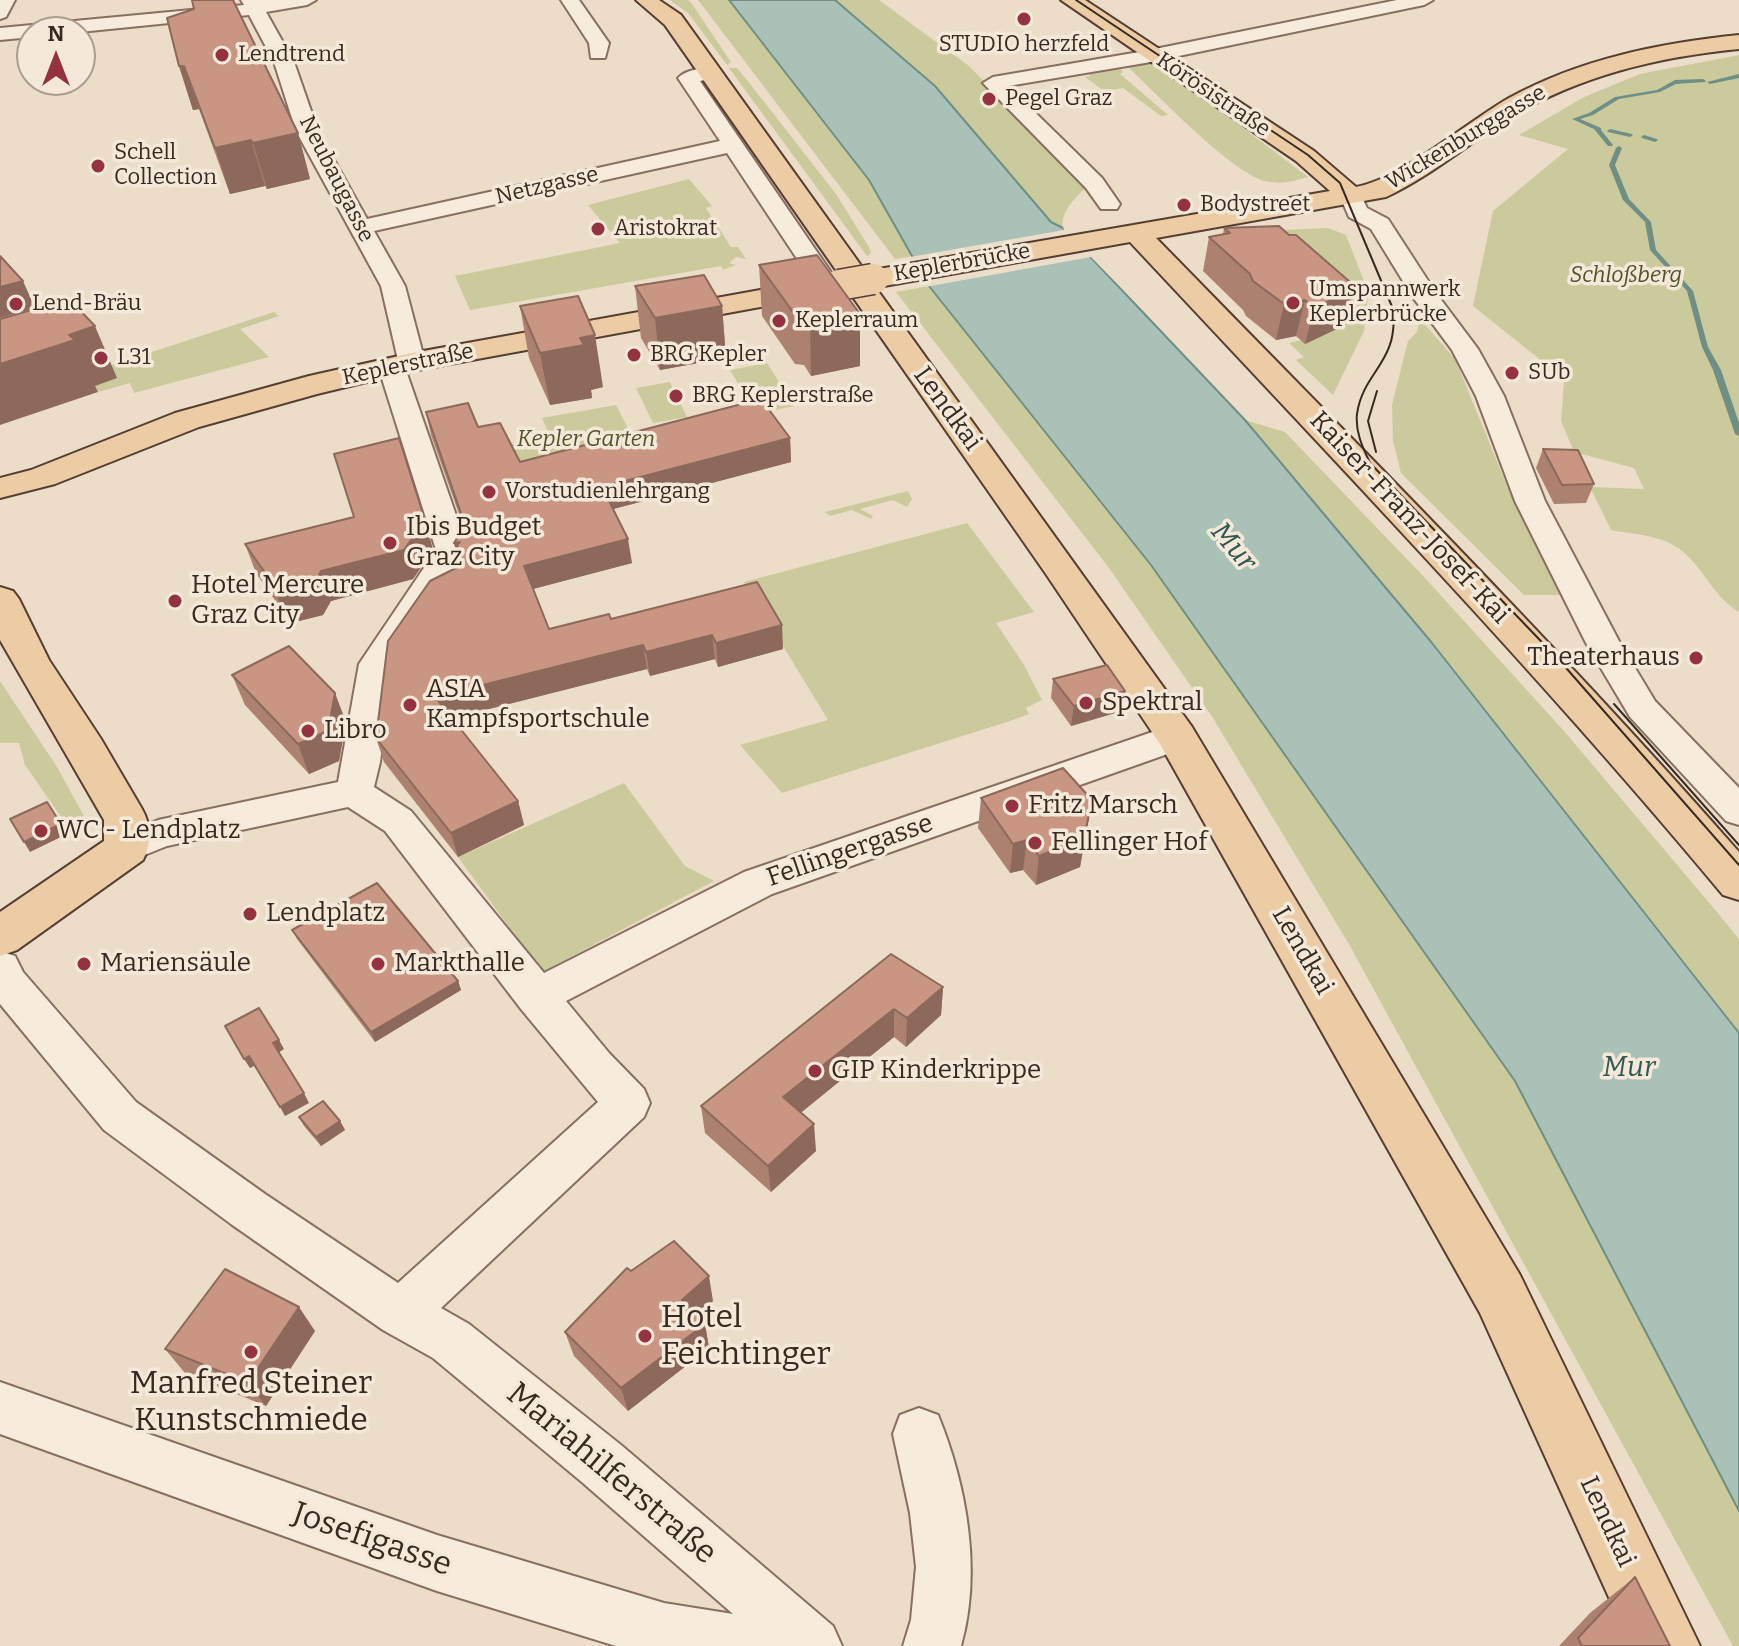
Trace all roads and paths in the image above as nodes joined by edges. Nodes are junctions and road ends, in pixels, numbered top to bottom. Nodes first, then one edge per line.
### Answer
1 (6, 0) edge
2 (307, 0) edge
3 (570, 0) edge
4 (646, 0) edge
5 (1071, 0) edge
6 (1424, 0) edge
7 (254, 4) edge
8 (0, 13) edge
9 (0, 34) edge
10 (1739, 42) edge
11 (598, 54) dead end
12 (1152, 54) junction
13 (712, 73) junction
14 (733, 145) junction
15 (1109, 204) dead end
16 (1354, 204) junction
17 (361, 227) junction
18 (1135, 232) junction
19 (1095, 239) joint
20 (846, 284) junction
21 (401, 364) junction
22 (0, 488) edge
23 (0, 599) edge
24 (1177, 737) junction
25 (354, 792) junction
26 (1739, 811) edge
27 (127, 848) junction
28 (1739, 883) edge
29 (0, 937) edge
30 (0, 968) edge
31 (536, 997) junction
32 (401, 1313) junction
33 (0, 1408) edge
34 (919, 1434) dead end
35 (779, 1642) edge
36 (932, 1646) edge
37 (1666, 1646) edge

1 - 8 street
2 - 7 street
3 - 11 street
4 - 13 main road, Lendkai
5 - 12 main road, Körösistraße
6 - 12 street
7 - 9 street
7 - 17 street, Neubaugasse
10 - 16 main road, Wickenburggasse
12 - 15 street
12 - 16 main road, Körösistraße
13 - 14 street, Lendkai
13 - 20 main road, Lendkai
14 - 17 street, Netzgasse
14 - 20 street, Lendkai
16 - 18 main road, Wickenburggasse
16 - 26 street
17 - 21 street, Neubaugasse
18 - 19 main road, Wickenburggasse
18 - 28 main road, Kaiser-Franz-Josef-Kai
19 - 20 main road, Keplerbrücke, bridge
20 - 21 main road, Keplerstraße
20 - 24 main road, Lendkai
21 - 22 main road, Keplerstraße
21 - 25 street, Neubaugasse
23 - 27 main road
24 - 31 street, Fellingergasse
24 - 37 main road, Lendkai
25 - 27 street
25 - 31 street
27 - 29 main road
30 - 32 street
31 - 32 street
32 - 35 street, Mariahilferstraße
33 - 35 street, Josefigasse
34 - 36 street

